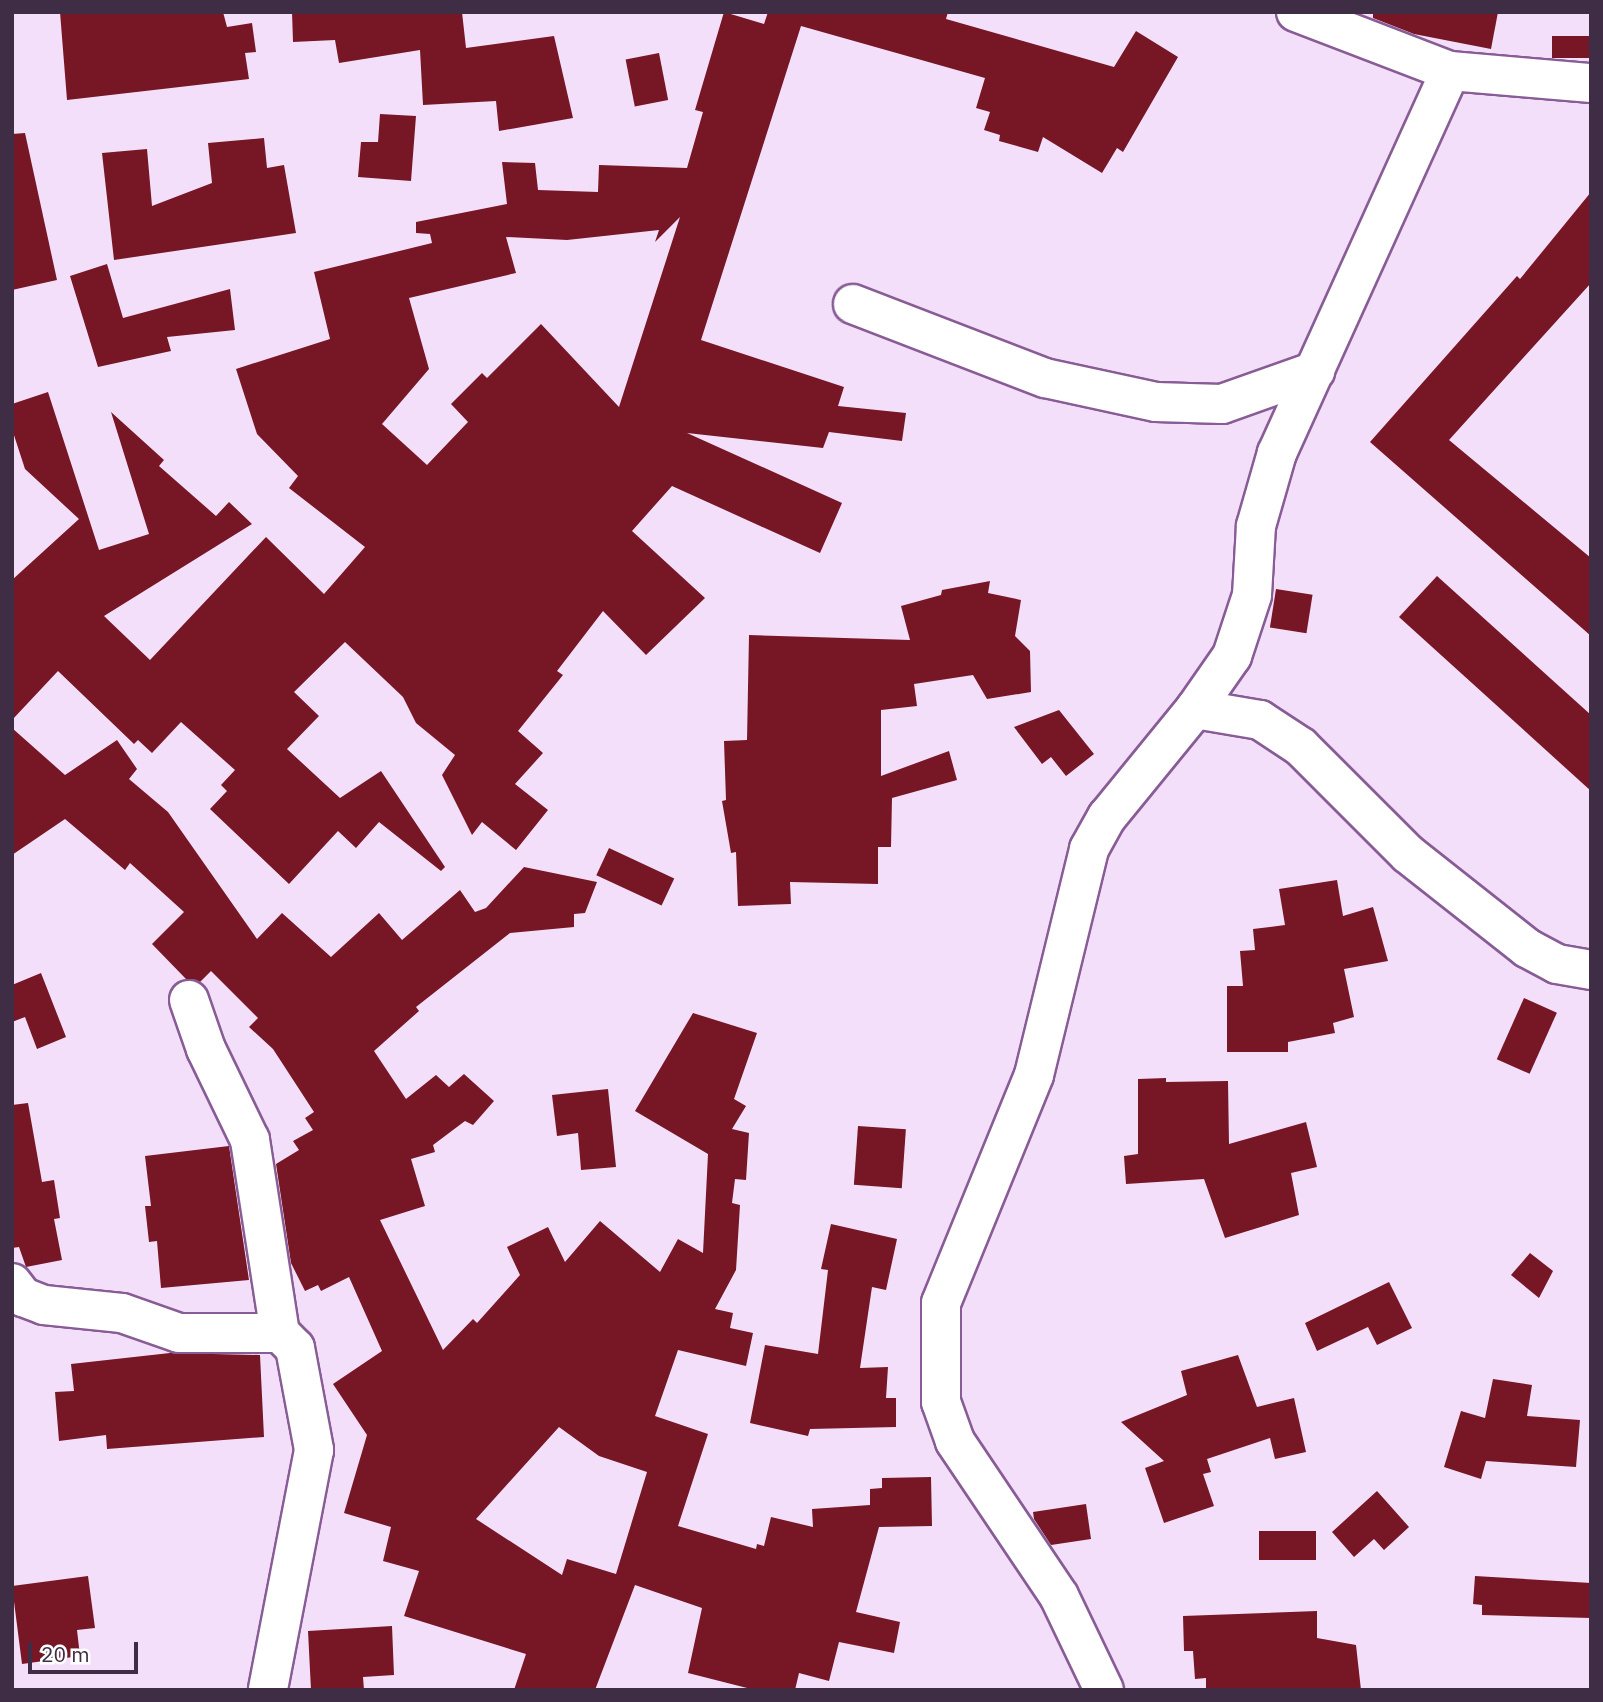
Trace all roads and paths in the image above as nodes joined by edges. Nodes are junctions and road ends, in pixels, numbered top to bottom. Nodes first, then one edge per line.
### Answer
1 (1296, 12) edge
2 (1450, 71) junction
3 (1591, 83) edge
4 (853, 304) dead end
5 (1315, 371) junction
6 (1195, 709) junction
7 (1591, 970) edge
8 (189, 1000) dead end
9 (12, 1283) edge
10 (280, 1333) junction
11 (268, 1690) edge
12 (1104, 1690) edge

1 - 2 street
2 - 3 street
2 - 5 street
4 - 5 street
5 - 6 street
6 - 7 street
6 - 12 street
8 - 10 street
9 - 10 street
10 - 11 street

